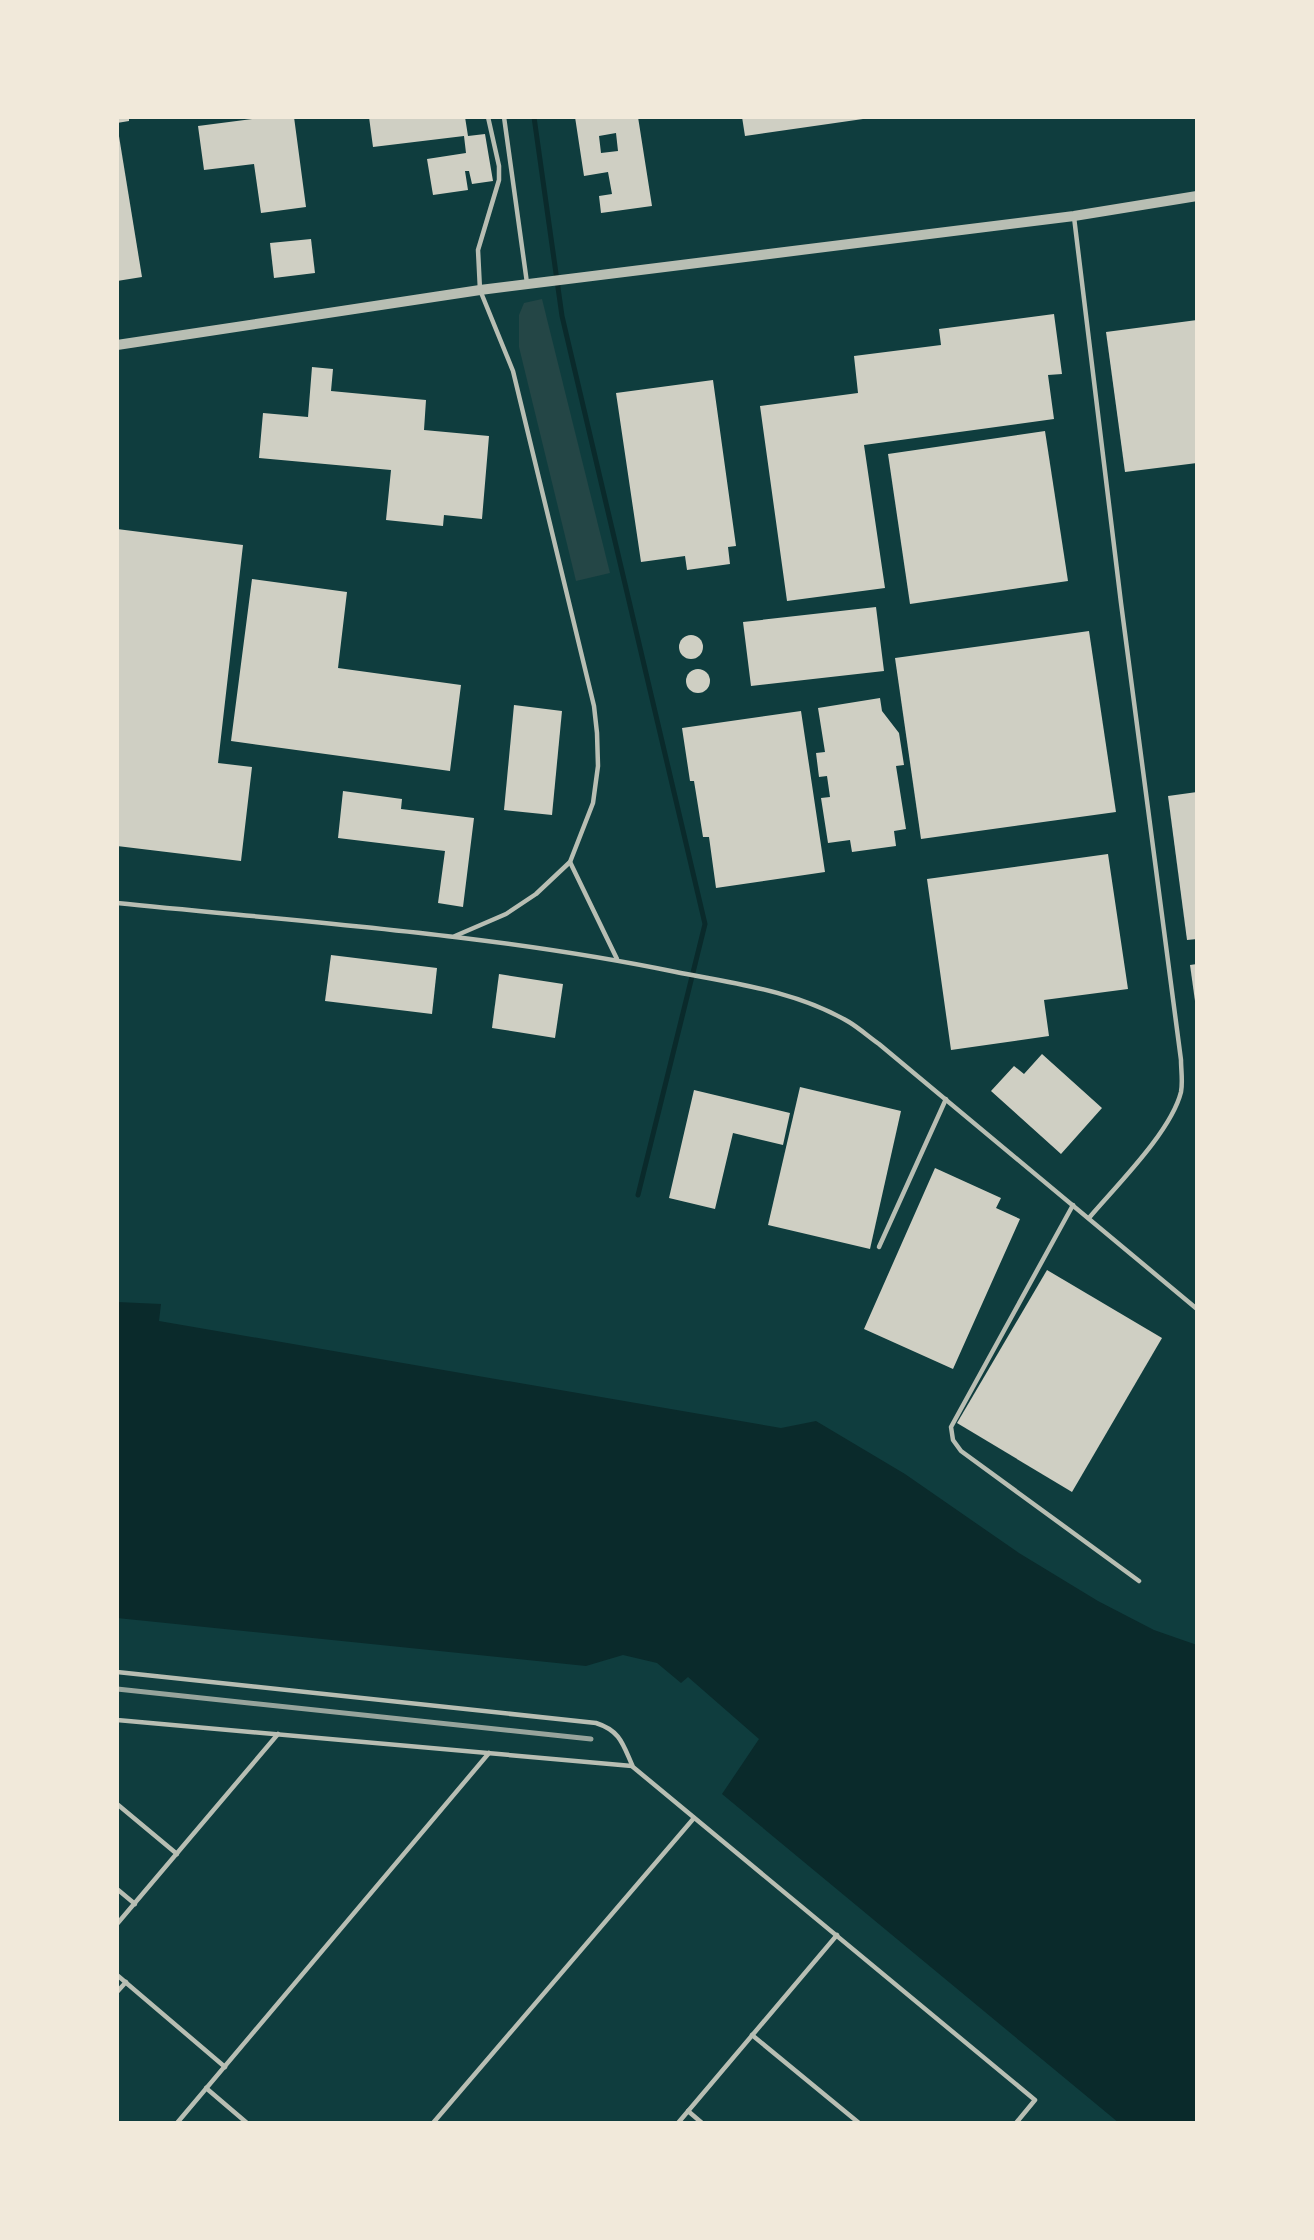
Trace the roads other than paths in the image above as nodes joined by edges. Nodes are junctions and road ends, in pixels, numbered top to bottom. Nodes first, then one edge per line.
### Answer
1 (488, 117) edge
2 (504, 117) edge
3 (1197, 196) edge
4 (1074, 216) junction
5 (531, 284) junction
6 (480, 290) junction
7 (117, 345) edge
8 (570, 862) junction
9 (117, 903) edge
10 (454, 937) junction
11 (617, 959) junction
12 (946, 1099) junction
13 (1073, 1205) junction
14 (1089, 1218) junction
15 (880, 1247) dead end
16 (1197, 1310) edge
17 (1139, 1581) dead end
18 (117, 1672) edge
19 (117, 1720) edge
20 (278, 1734) junction
21 (489, 1753) junction
22 (633, 1766) junction
23 (117, 1804) edge
24 (695, 1817) junction
25 (177, 1854) junction
26 (117, 1889) edge
27 (135, 1904) junction
28 (117, 1924) edge
29 (837, 1935) junction
30 (117, 1975) edge
31 (125, 1982) junction
32 (118, 1990) edge
33 (752, 2035) junction
34 (225, 2067) junction
35 (206, 2088) junction
36 (688, 2111) junction
37 (177, 2123) edge
38 (247, 2123) edge
39 (433, 2123) edge
40 (678, 2123) edge
41 (702, 2123) edge
42 (859, 2123) edge
43 (1016, 2123) edge

1 - 6 lane
2 - 5 lane
3 - 4 street
4 - 5 street
4 - 14 lane
5 - 6 street
6 - 7 street
6 - 8 lane
8 - 10 lane
8 - 11 lane
9 - 10 lane
10 - 11 lane
11 - 12 lane
12 - 13 lane
12 - 15 lane
13 - 14 lane
13 - 17 lane
14 - 16 lane
18 - 22 lane
19 - 20 lane
20 - 21 lane
20 - 25 lane
21 - 22 lane
21 - 34 lane
22 - 24 lane
23 - 25 lane
24 - 29 lane
24 - 39 lane
25 - 27 lane
26 - 27 lane
27 - 28 lane
29 - 33 lane
29 - 43 lane
30 - 31 lane
31 - 32 lane
31 - 34 lane
33 - 36 lane
33 - 42 lane
34 - 35 lane
35 - 37 lane
35 - 38 lane
36 - 40 lane
36 - 41 lane

